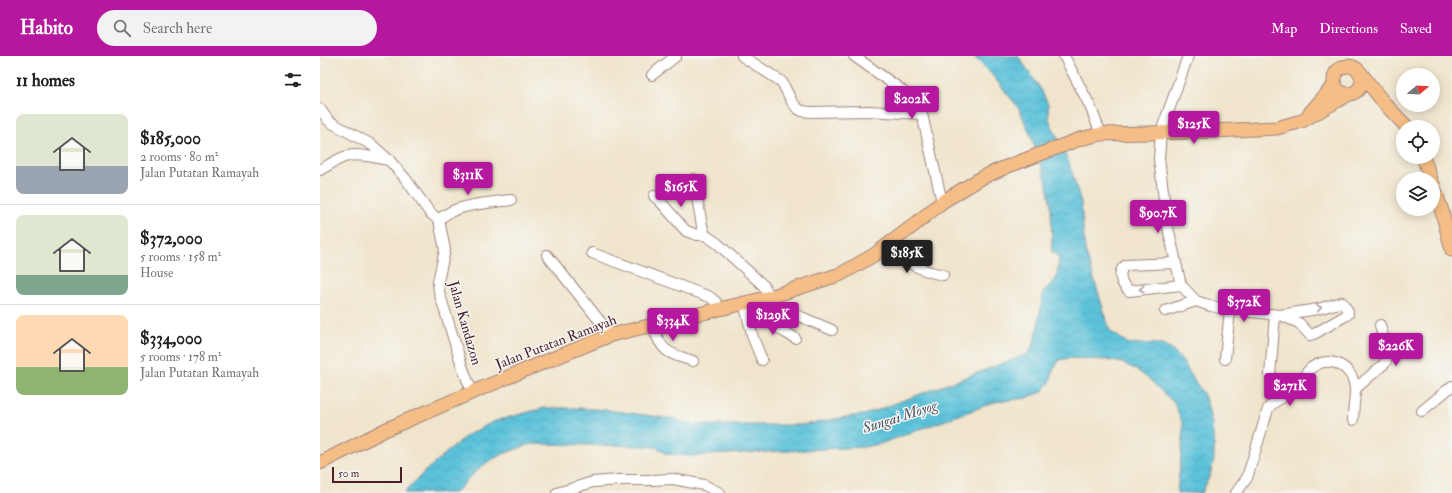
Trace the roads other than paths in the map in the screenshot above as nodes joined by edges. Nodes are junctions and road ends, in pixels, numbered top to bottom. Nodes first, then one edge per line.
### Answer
1 (676, 56) edge
2 (742, 56) edge
3 (854, 56) edge
4 (1064, 56) edge
5 (1188, 56) edge
6 (1356, 56) edge
7 (1344, 61) edge
8 (1359, 71) junction
9 (652, 75) dead end
10 (1335, 84) junction
11 (1352, 94) junction
12 (1384, 103) junction
13 (320, 109) edge
14 (922, 114) junction
15 (1400, 120) edge
16 (1302, 122) junction
17 (1161, 132) junction
18 (1102, 134) junction
19 (389, 160) junction
20 (320, 170) edge
21 (694, 179) dead end
22 (654, 196) dead end
23 (511, 200) dead end
24 (942, 202) junction
25 (1440, 205) edge
26 (439, 220) junction
27 (705, 235) junction
28 (891, 242) junction
29 (1452, 250) edge
30 (592, 253) dead end
31 (546, 255) dead end
32 (1175, 263) junction
33 (943, 275) dead end
34 (1181, 285) junction
35 (765, 298) junction
36 (1196, 301) junction
37 (744, 303) junction
38 (719, 309) junction
39 (1230, 310) junction
40 (1165, 311) dead end
41 (1302, 311) junction
42 (770, 313) junction
43 (1278, 315) junction
44 (1299, 323) junction
45 (652, 324) junction
46 (1380, 325) dead end
47 (832, 330) dead end
48 (611, 335) junction
49 (795, 338) dead end
50 (1225, 359) dead end
51 (762, 360) dead end
52 (693, 361) dead end
53 (1270, 376) dead end
54 (1452, 386) edge
55 (1355, 389) junction
56 (472, 392) junction
57 (1422, 411) dead end
58 (1353, 420) dead end
59 (320, 463) edge
60 (557, 493) edge
61 (720, 493) edge
62 (1236, 493) edge

1 - 9 street
2 - 14 street
3 - 14 street
4 - 18 street
5 - 17 street
6 - 8 main road
7 - 8 main road
7 - 10 main road
8 - 11 main road
8 - 12 main road
10 - 11 main road
10 - 16 main road
11 - 12 main road
11 - 16 main road, Jalan Putatan Ramayah
12 - 15 main road
13 - 19 street
14 - 24 street
16 - 17 main road, Jalan Putatan Ramayah
17 - 18 main road, Jalan Putatan Ramayah
17 - 32 street
18 - 24 main road, Jalan Putatan Ramayah
19 - 20 street
19 - 26 street
21 - 27 street
22 - 27 street
23 - 26 street
24 - 28 main road, Jalan Putatan Ramayah
25 - 29 main road
26 - 56 street, Jalan Kandazon
27 - 35 street
28 - 33 street
28 - 35 main road, Jalan Putatan Ramayah
30 - 38 street
31 - 48 street
32 - 34 street
34 -> 32 street
34 - 36 street
35 - 37 main road, Jalan Putatan Ramayah
35 - 42 street
36 - 39 street
36 - 40 street
37 - 38 main road, Jalan Putatan Ramayah
37 - 51 street
38 - 45 main road, Jalan Putatan Ramayah
39 - 43 street
39 - 50 street
41 - 43 street
41 - 44 street
41 -> 44 street
42 - 47 street
42 - 49 street
43 - 44 street
43 - 53 street
45 - 48 main road, Jalan Putatan Ramayah
45 - 52 street
46 - 55 street
48 - 56 main road, Jalan Putatan Ramayah
54 - 57 street
55 - 58 street
55 - 62 street
56 - 59 main road, Jalan Putatan Ramayah
60 - 61 street

